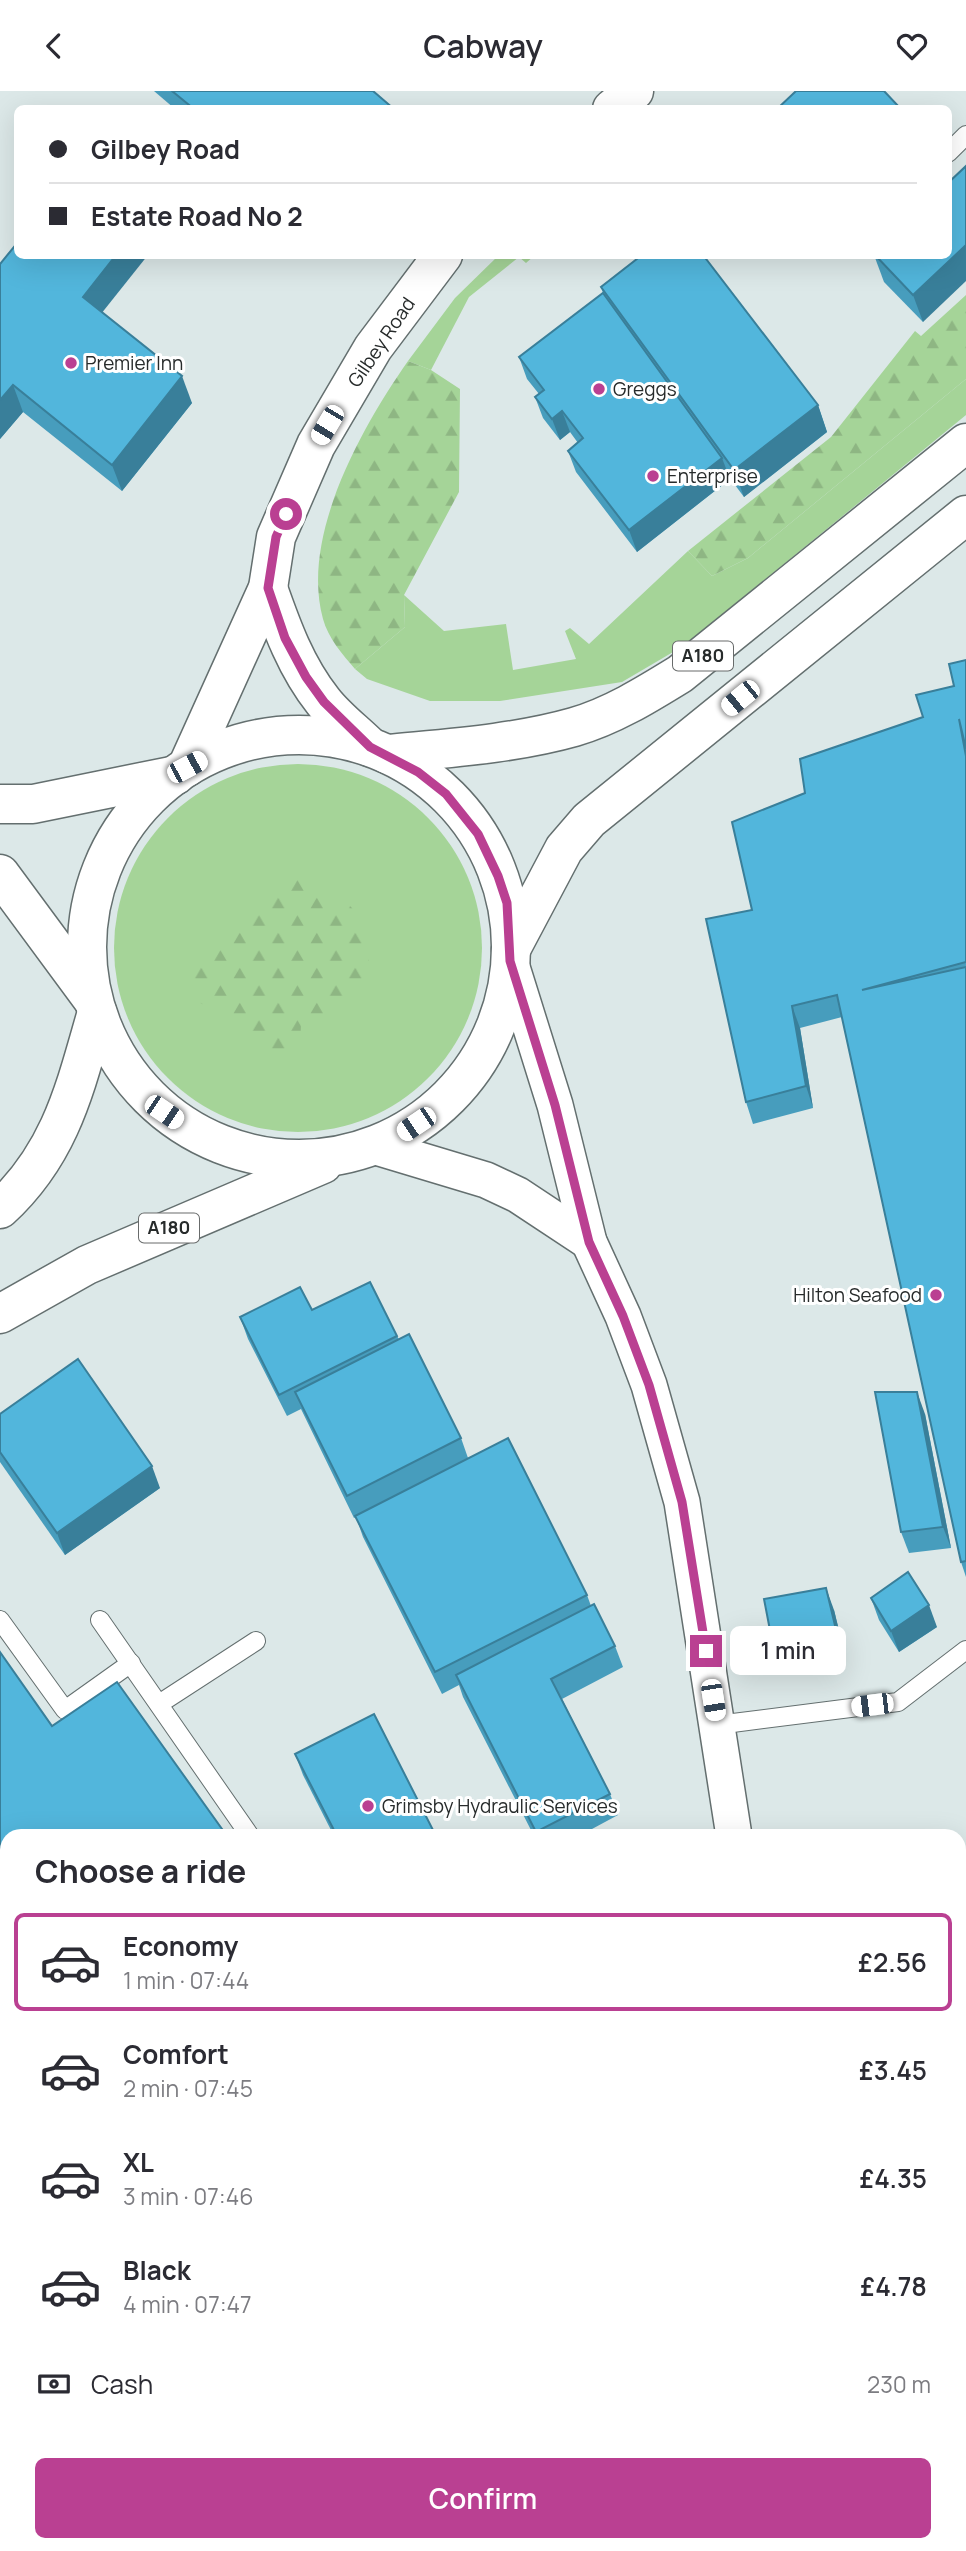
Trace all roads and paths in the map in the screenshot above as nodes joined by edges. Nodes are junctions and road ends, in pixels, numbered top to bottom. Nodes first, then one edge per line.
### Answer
1 (966, 135) edge
2 (952, 149) edge
3 (440, 259) edge
4 (966, 443) edge
5 (966, 515) edge
6 (268, 588) junction
7 (378, 750) junction
8 (181, 771) junction
9 (0, 804) edge
10 (0, 874) edge
11 (511, 955) junction
12 (95, 1006) junction
13 (359, 1150) junction
14 (0, 1209) edge
15 (589, 1242) junction
16 (0, 1314) edge
17 (0, 1620) edge
18 (100, 1620) dead end
19 (256, 1641) dead end
20 (966, 1650) edge
21 (131, 1663) junction
22 (159, 1703) junction
23 (717, 1725) junction
24 (245, 1829) edge
25 (733, 1829) edge

1 - 2 lane
3 - 6 main road, Gilbey Road
4 - 7 main road, A180
5 - 11 main road, A180
6 - 7 main road, Gilbey Road
6 - 8 main road, Gilbey Road
7 - 8 main road, A180
7 - 11 main road, A180
8 - 9 main road
8 - 12 main road, A180
10 - 12 main road
11 - 13 main road, A180
11 - 15 street
12 - 13 main road, A180
12 - 14 main road, A180
13 - 15 street
13 - 16 main road, A180
15 - 23 street
17 - 21 lane
18 - 21 lane
19 - 22 lane
20 - 23 lane
21 - 22 lane
22 - 24 lane
23 - 25 street

